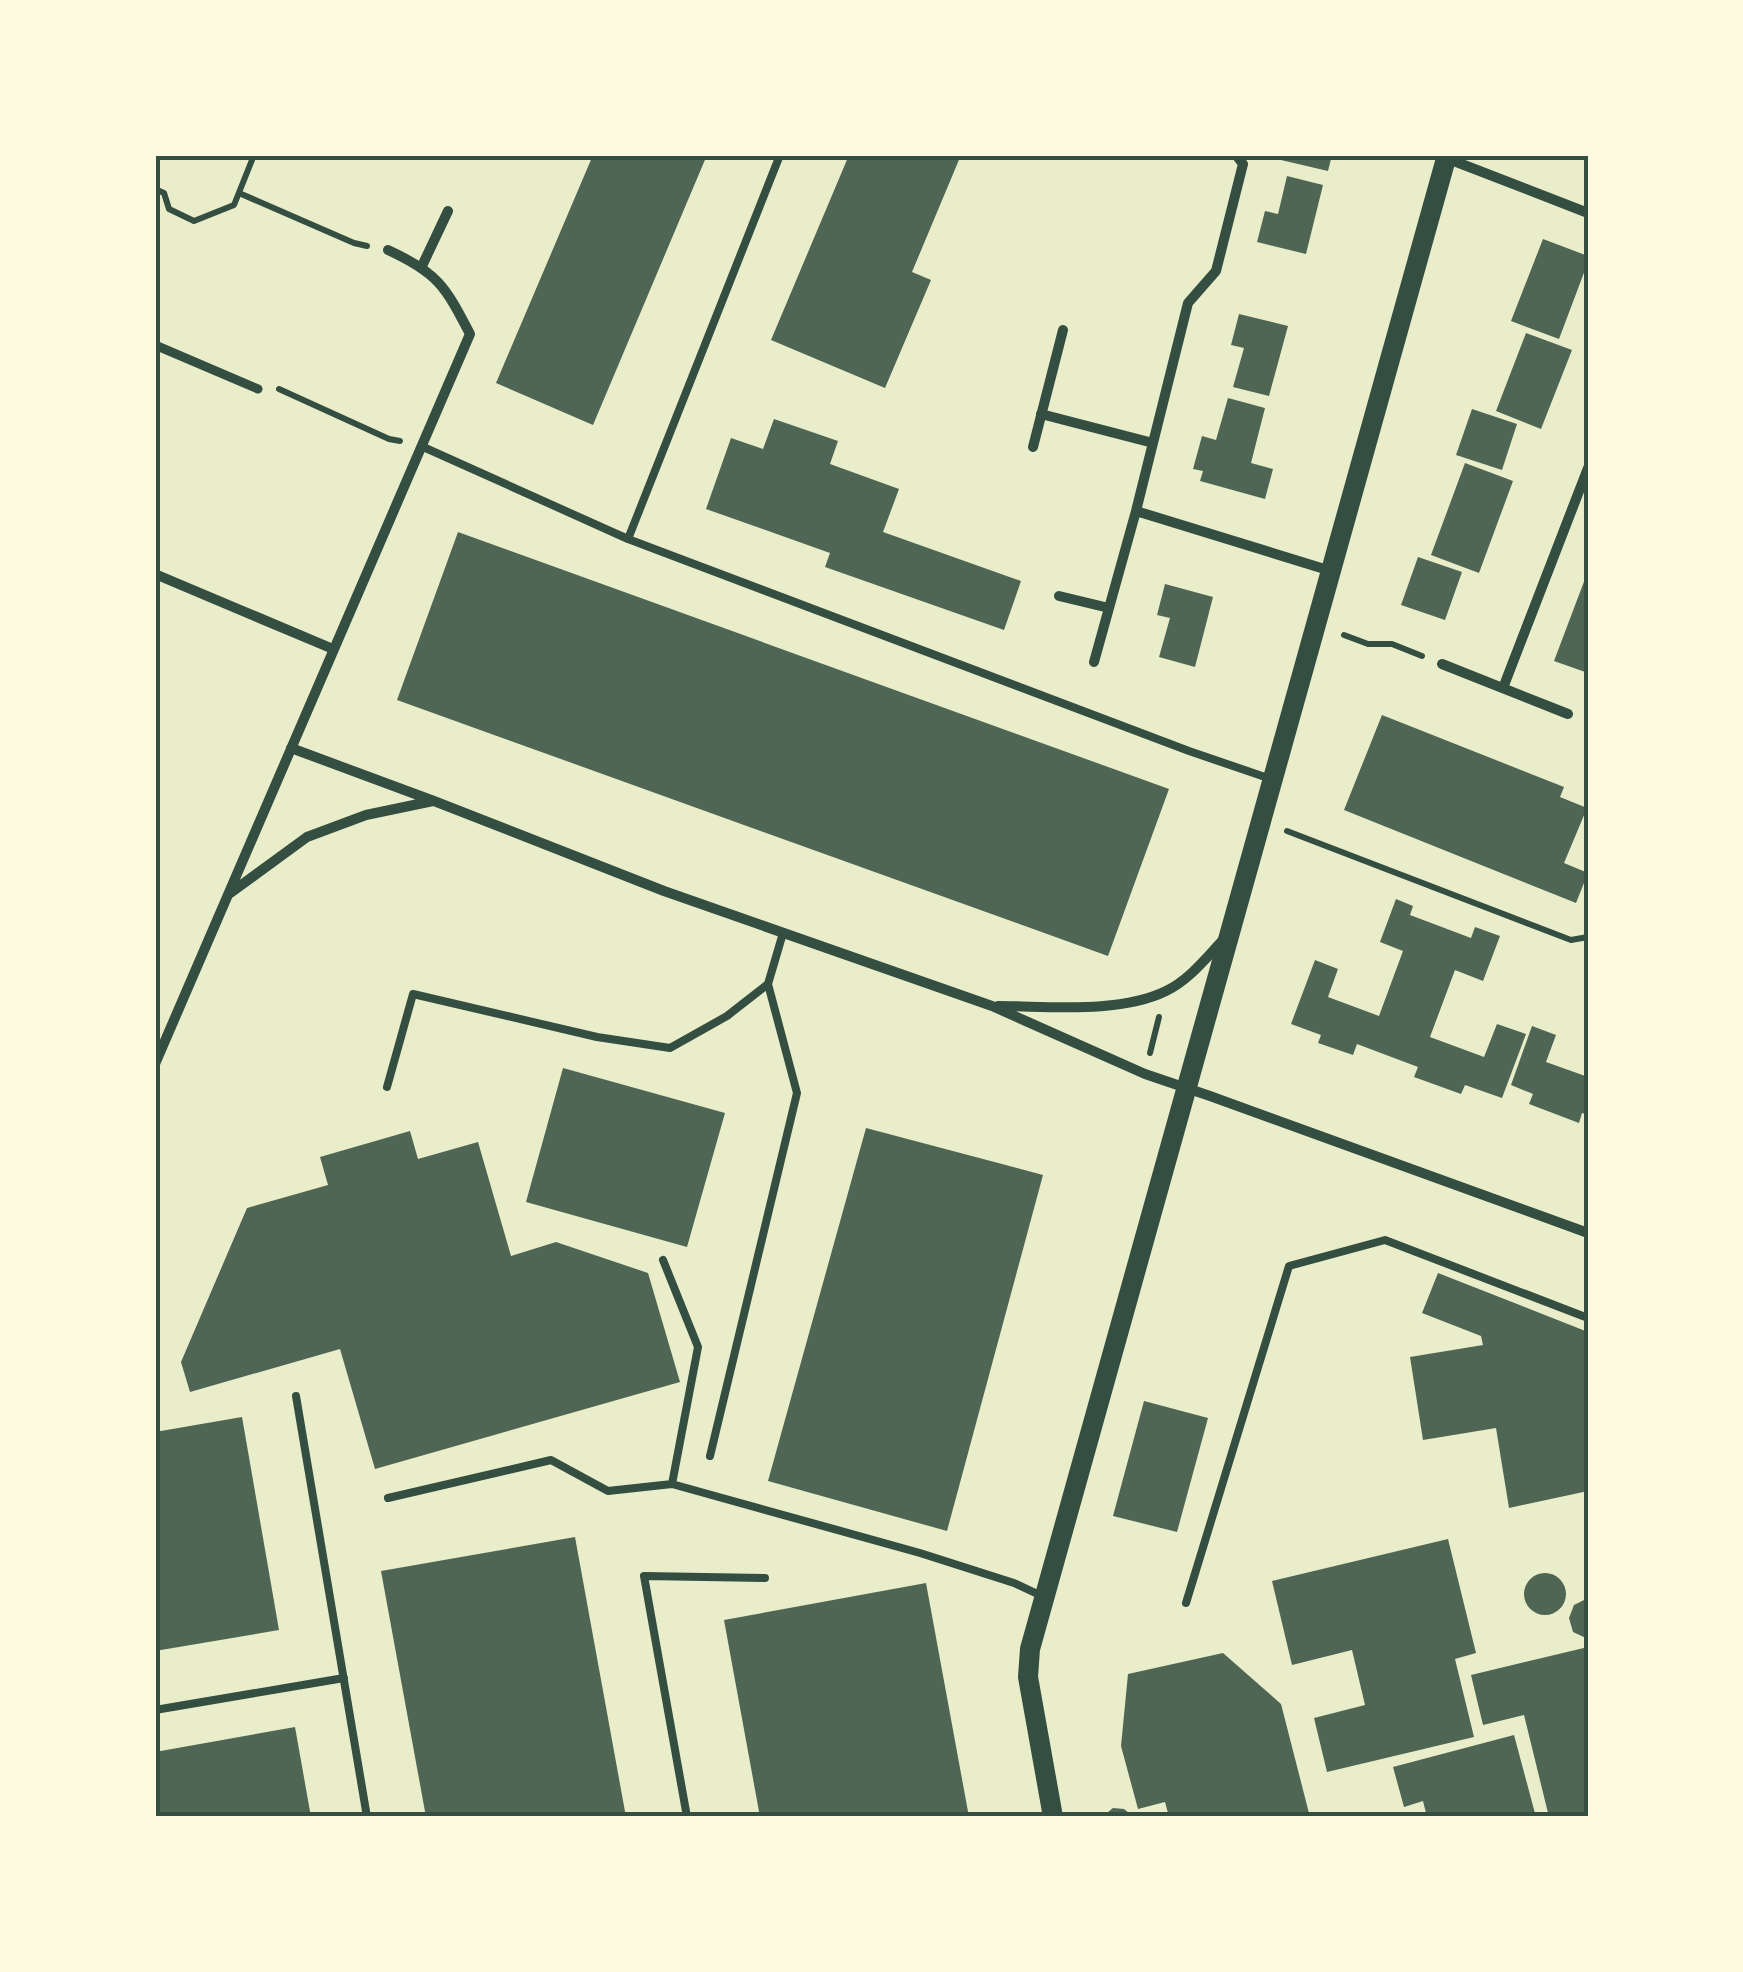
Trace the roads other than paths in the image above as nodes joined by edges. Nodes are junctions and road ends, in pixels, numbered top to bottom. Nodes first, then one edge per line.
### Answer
1 (780, 155) edge
2 (1236, 155) edge
3 (1447, 156) edge
4 (448, 211) dead end
5 (1588, 213) edge
6 (388, 250) road end
7 (422, 266) junction
8 (1063, 330) dead end
9 (155, 345) edge
10 (258, 390) road end
11 (1041, 414) junction
12 (1153, 443) junction
13 (421, 446) junction
14 (1033, 446) dead end
15 (1588, 468) edge
16 (1136, 511) junction
17 (628, 539) junction
18 (1332, 571) junction
19 (155, 574) edge
20 (1059, 596) dead end
21 (1109, 608) junction
22 (333, 649) junction
23 (1094, 662) dead end
24 (1442, 664) road end
25 (1502, 688) junction
26 (1568, 714) dead end
27 (291, 748) junction
28 (1274, 780) junction
29 (434, 801) junction
30 (229, 894) junction
31 (1230, 932) junction
32 (783, 933) junction
33 (768, 984) junction
34 (992, 1006) junction
35 (155, 1064) edge
36 (388, 1087) dead end
37 (1186, 1088) junction
38 (1588, 1233) edge
39 (663, 1260) dead end
40 (1588, 1318) edge
41 (296, 1396) dead end
42 (710, 1456) dead end
43 (672, 1484) junction
44 (388, 1498) dead end
45 (765, 1578) dead end
46 (1044, 1597) junction
47 (1186, 1603) dead end
48 (344, 1678) junction
49 (155, 1710) edge
50 (367, 1817) edge
51 (687, 1817) edge
52 (1053, 1817) edge

1 - 17 lane
2 - 12 street
3 - 5 street
3 - 18 main road
4 - 7 street
6 - 7 street
7 - 13 street
8 - 11 street
9 - 10 street
11 - 12 street
11 - 14 street
12 - 16 street
13 - 17 lane
13 - 22 street
15 - 25 street
16 - 18 street
16 - 21 street
17 - 28 lane
18 - 28 main road
19 - 22 street
20 - 21 street
21 - 23 street
22 - 27 street
24 - 25 street
25 - 26 street
27 - 29 street
27 - 30 street
28 - 31 main road
29 - 30 street
29 - 32 street
30 - 35 street
31 - 34 street
31 - 37 main road
32 - 33 lane
32 - 34 street
33 - 36 lane
33 - 42 lane
34 - 37 street
37 - 38 street
37 - 46 main road
39 - 43 lane
40 - 47 lane
41 - 48 lane
43 - 44 lane
43 - 46 lane
45 - 51 lane
46 - 52 main road
48 - 49 lane
48 - 50 lane

